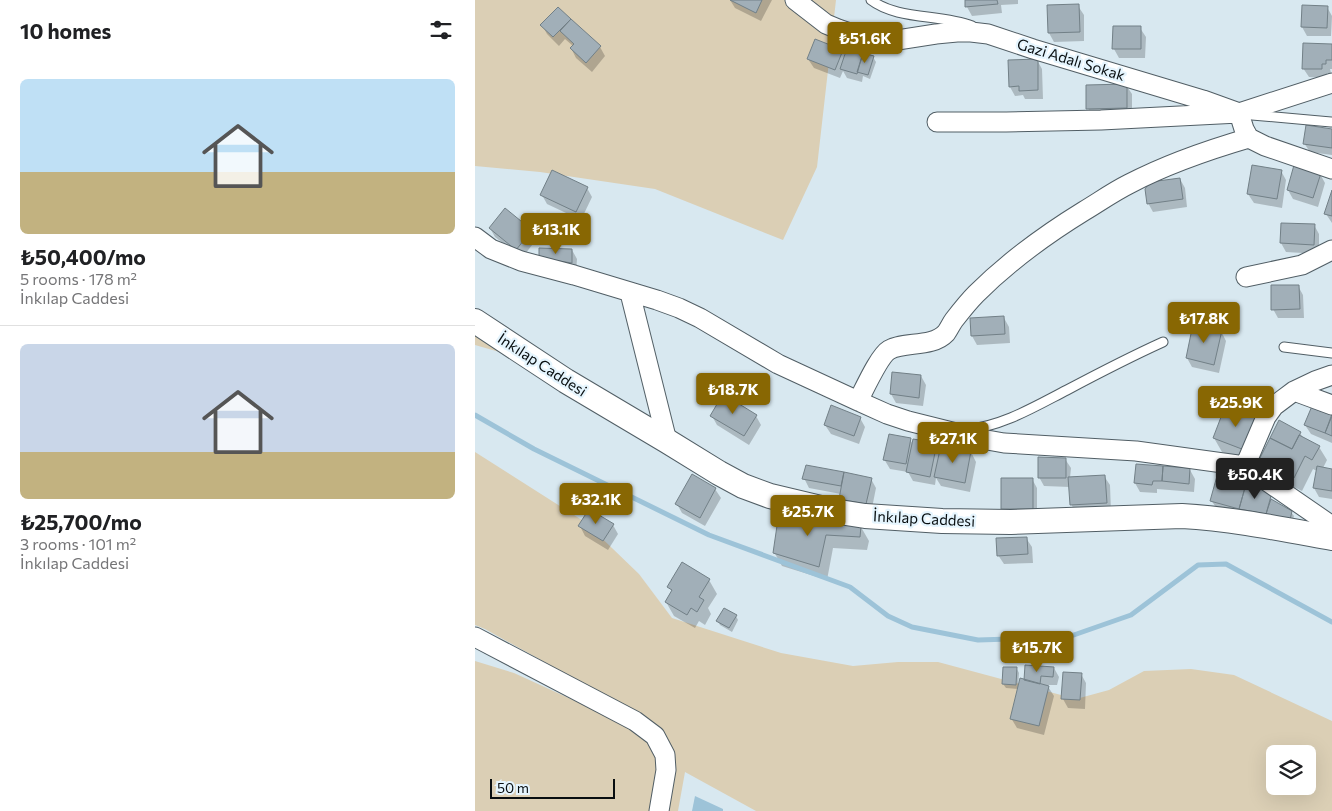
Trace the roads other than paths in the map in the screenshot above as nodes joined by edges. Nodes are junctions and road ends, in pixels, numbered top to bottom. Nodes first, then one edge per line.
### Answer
1 (795, 0) edge
2 (871, 0) edge
3 (988, 34) junction
4 (1332, 83) edge
5 (1239, 113) junction
6 (937, 122) dead end
7 (1331, 122) dead end
8 (1249, 138) junction
9 (1332, 169) edge
10 (475, 237) edge
11 (1332, 250) edge
12 (1246, 277) dead end
13 (630, 292) junction
14 (475, 321) edge
15 (1163, 342) dead end
16 (1284, 347) dead end
17 (1332, 353) edge
18 (1332, 375) edge
19 (1294, 391) junction
20 (858, 401) junction
21 (1332, 405) edge
22 (947, 431) junction
23 (667, 441) junction
24 (1245, 466) junction
25 (1332, 526) edge
26 (1332, 538) edge
27 (475, 637) edge
28 (659, 811) edge

1 - 3 street, Gazi Adalı Sokak
2 - 3 lane
3 - 5 street, Gazi Adalı Sokak
4 - 5 street
5 - 6 street
5 - 7 lane
5 - 8 street
8 - 9 street
8 - 20 street
10 - 13 street
11 - 12 street
13 - 20 street
13 - 23 street
14 - 23 street, İnkılap Caddesi
15 - 22 lane
16 - 17 lane
18 - 19 street
19 - 21 street
19 - 24 street
20 - 22 street
22 - 24 street
23 - 26 street, İnkılap Caddesi
24 - 25 street
27 - 28 street

